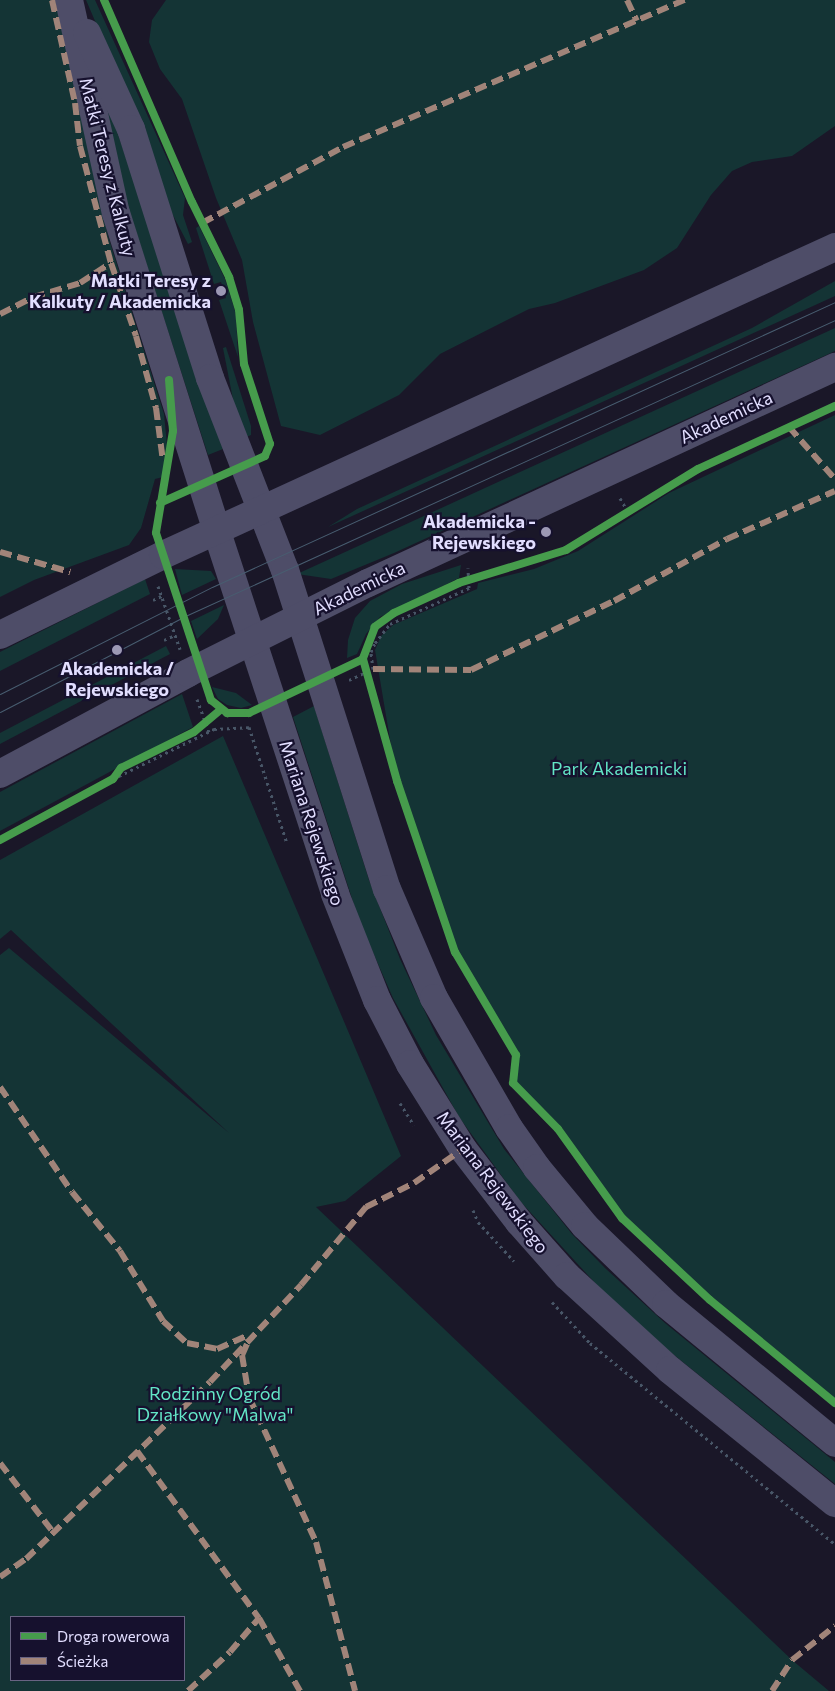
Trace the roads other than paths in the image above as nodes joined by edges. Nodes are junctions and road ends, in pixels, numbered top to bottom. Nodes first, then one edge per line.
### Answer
1 (70, 0) edge
2 (835, 247) edge
3 (835, 367) edge
4 (260, 512) junction
5 (217, 532) junction
6 (298, 618) junction
7 (0, 635) edge
8 (255, 641) junction
9 (0, 774) edge
10 (835, 1443) edge
11 (835, 1502) edge

1 - 4 street, Matki Teresy z Kalkuty
1 - 5 street, Matki Teresy z Kalkuty
2 - 4 street
3 - 6 street, Akademicka
4 - 5 street
4 - 6 street, Matki Teresy z Kalkuty
5 - 7 street
5 - 8 street, Mariana Rejewskiego
6 - 8 street, Akademicka
6 - 10 street
8 - 9 street, Akademicka
8 - 11 street, Mariana Rejewskiego

